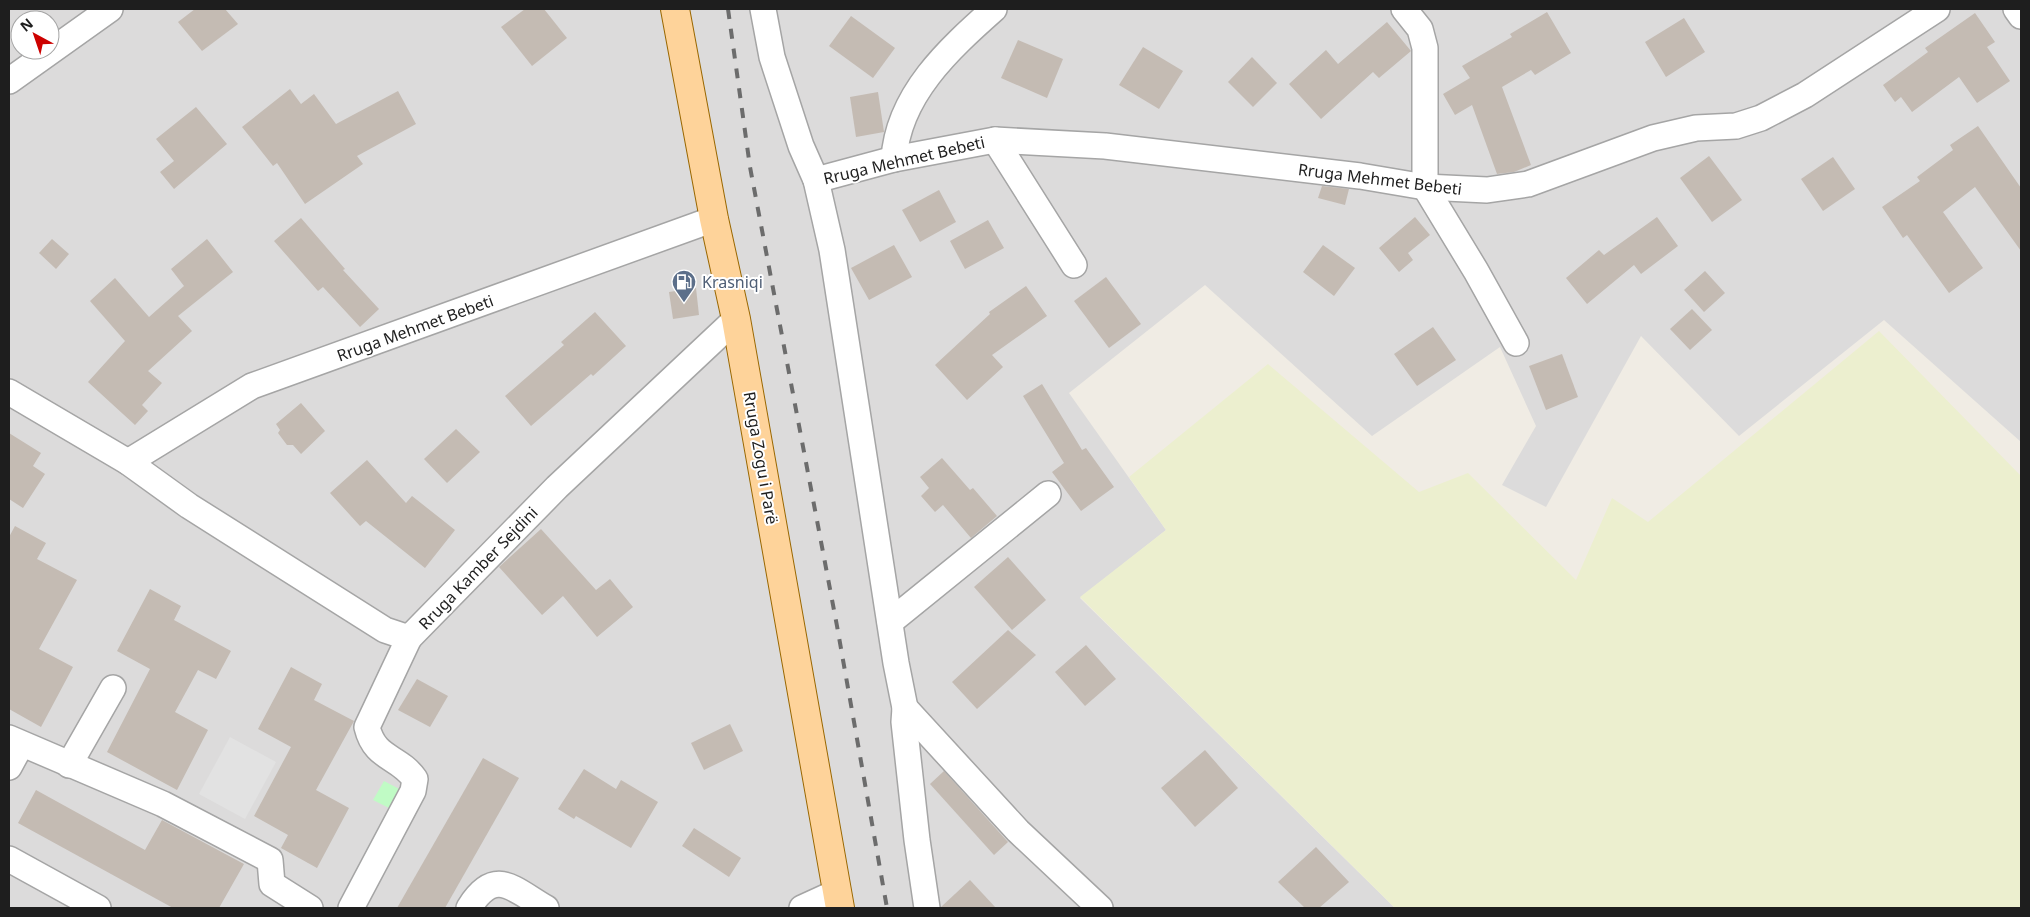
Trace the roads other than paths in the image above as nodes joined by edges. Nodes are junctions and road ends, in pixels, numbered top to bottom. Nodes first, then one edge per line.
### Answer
1 (110, 9) edge
2 (675, 9) edge
3 (763, 9) edge
4 (994, 9) edge
5 (1404, 9) edge
6 (1937, 9) edge
7 (2016, 9) edge
8 (2021, 16) edge
9 (9, 81) edge
10 (995, 140) junction
11 (894, 159) junction
12 (816, 180) junction
13 (1425, 187) junction
14 (714, 219) junction
15 (1074, 265) dead end
16 (736, 319) junction
17 (1516, 343) dead end
18 (9, 392) edge
19 (128, 462) junction
20 (1048, 494) dead end
21 (890, 622) junction
22 (409, 638) junction
23 (113, 688) dead end
24 (905, 708) junction
25 (15, 742) edge
26 (70, 765) junction
27 (9, 767) edge
28 (9, 859) edge
29 (839, 900) edge
30 (98, 908) edge
31 (310, 908) edge
32 (351, 908) edge
33 (469, 908) edge
34 (546, 908) edge
35 (802, 908) edge
36 (927, 908) edge
37 (1100, 908) edge

1 - 9 street
2 - 14 main road, Rruga Zogu i Parë
3 - 12 street
4 - 11 street
5 - 13 street
6 - 13 street, Rruga Mehmet Bebeti
7 - 8 street
10 - 11 street, Rruga Mehmet Bebeti
10 - 13 street, Rruga Mehmet Bebeti
10 - 15 street
11 - 12 street, Rruga Mehmet Bebeti
12 - 21 street
13 - 17 street
14 - 16 main road, Rruga Zogu i Parë
14 - 19 street, Rruga Mehmet Bebeti
16 - 22 street, Rruga Kamber Sejdini
16 - 29 main road, Rruga Zogu i Parë
18 - 19 street, Rruga Kamber Sejdini
19 - 22 street, Rruga Kamber Sejdini
20 - 21 street
21 - 24 street
22 - 32 street
23 - 26 street
24 - 36 street
24 - 37 street
25 - 26 street
25 - 27 street
26 - 31 street
28 - 30 street
29 - 35 street
33 - 34 street

